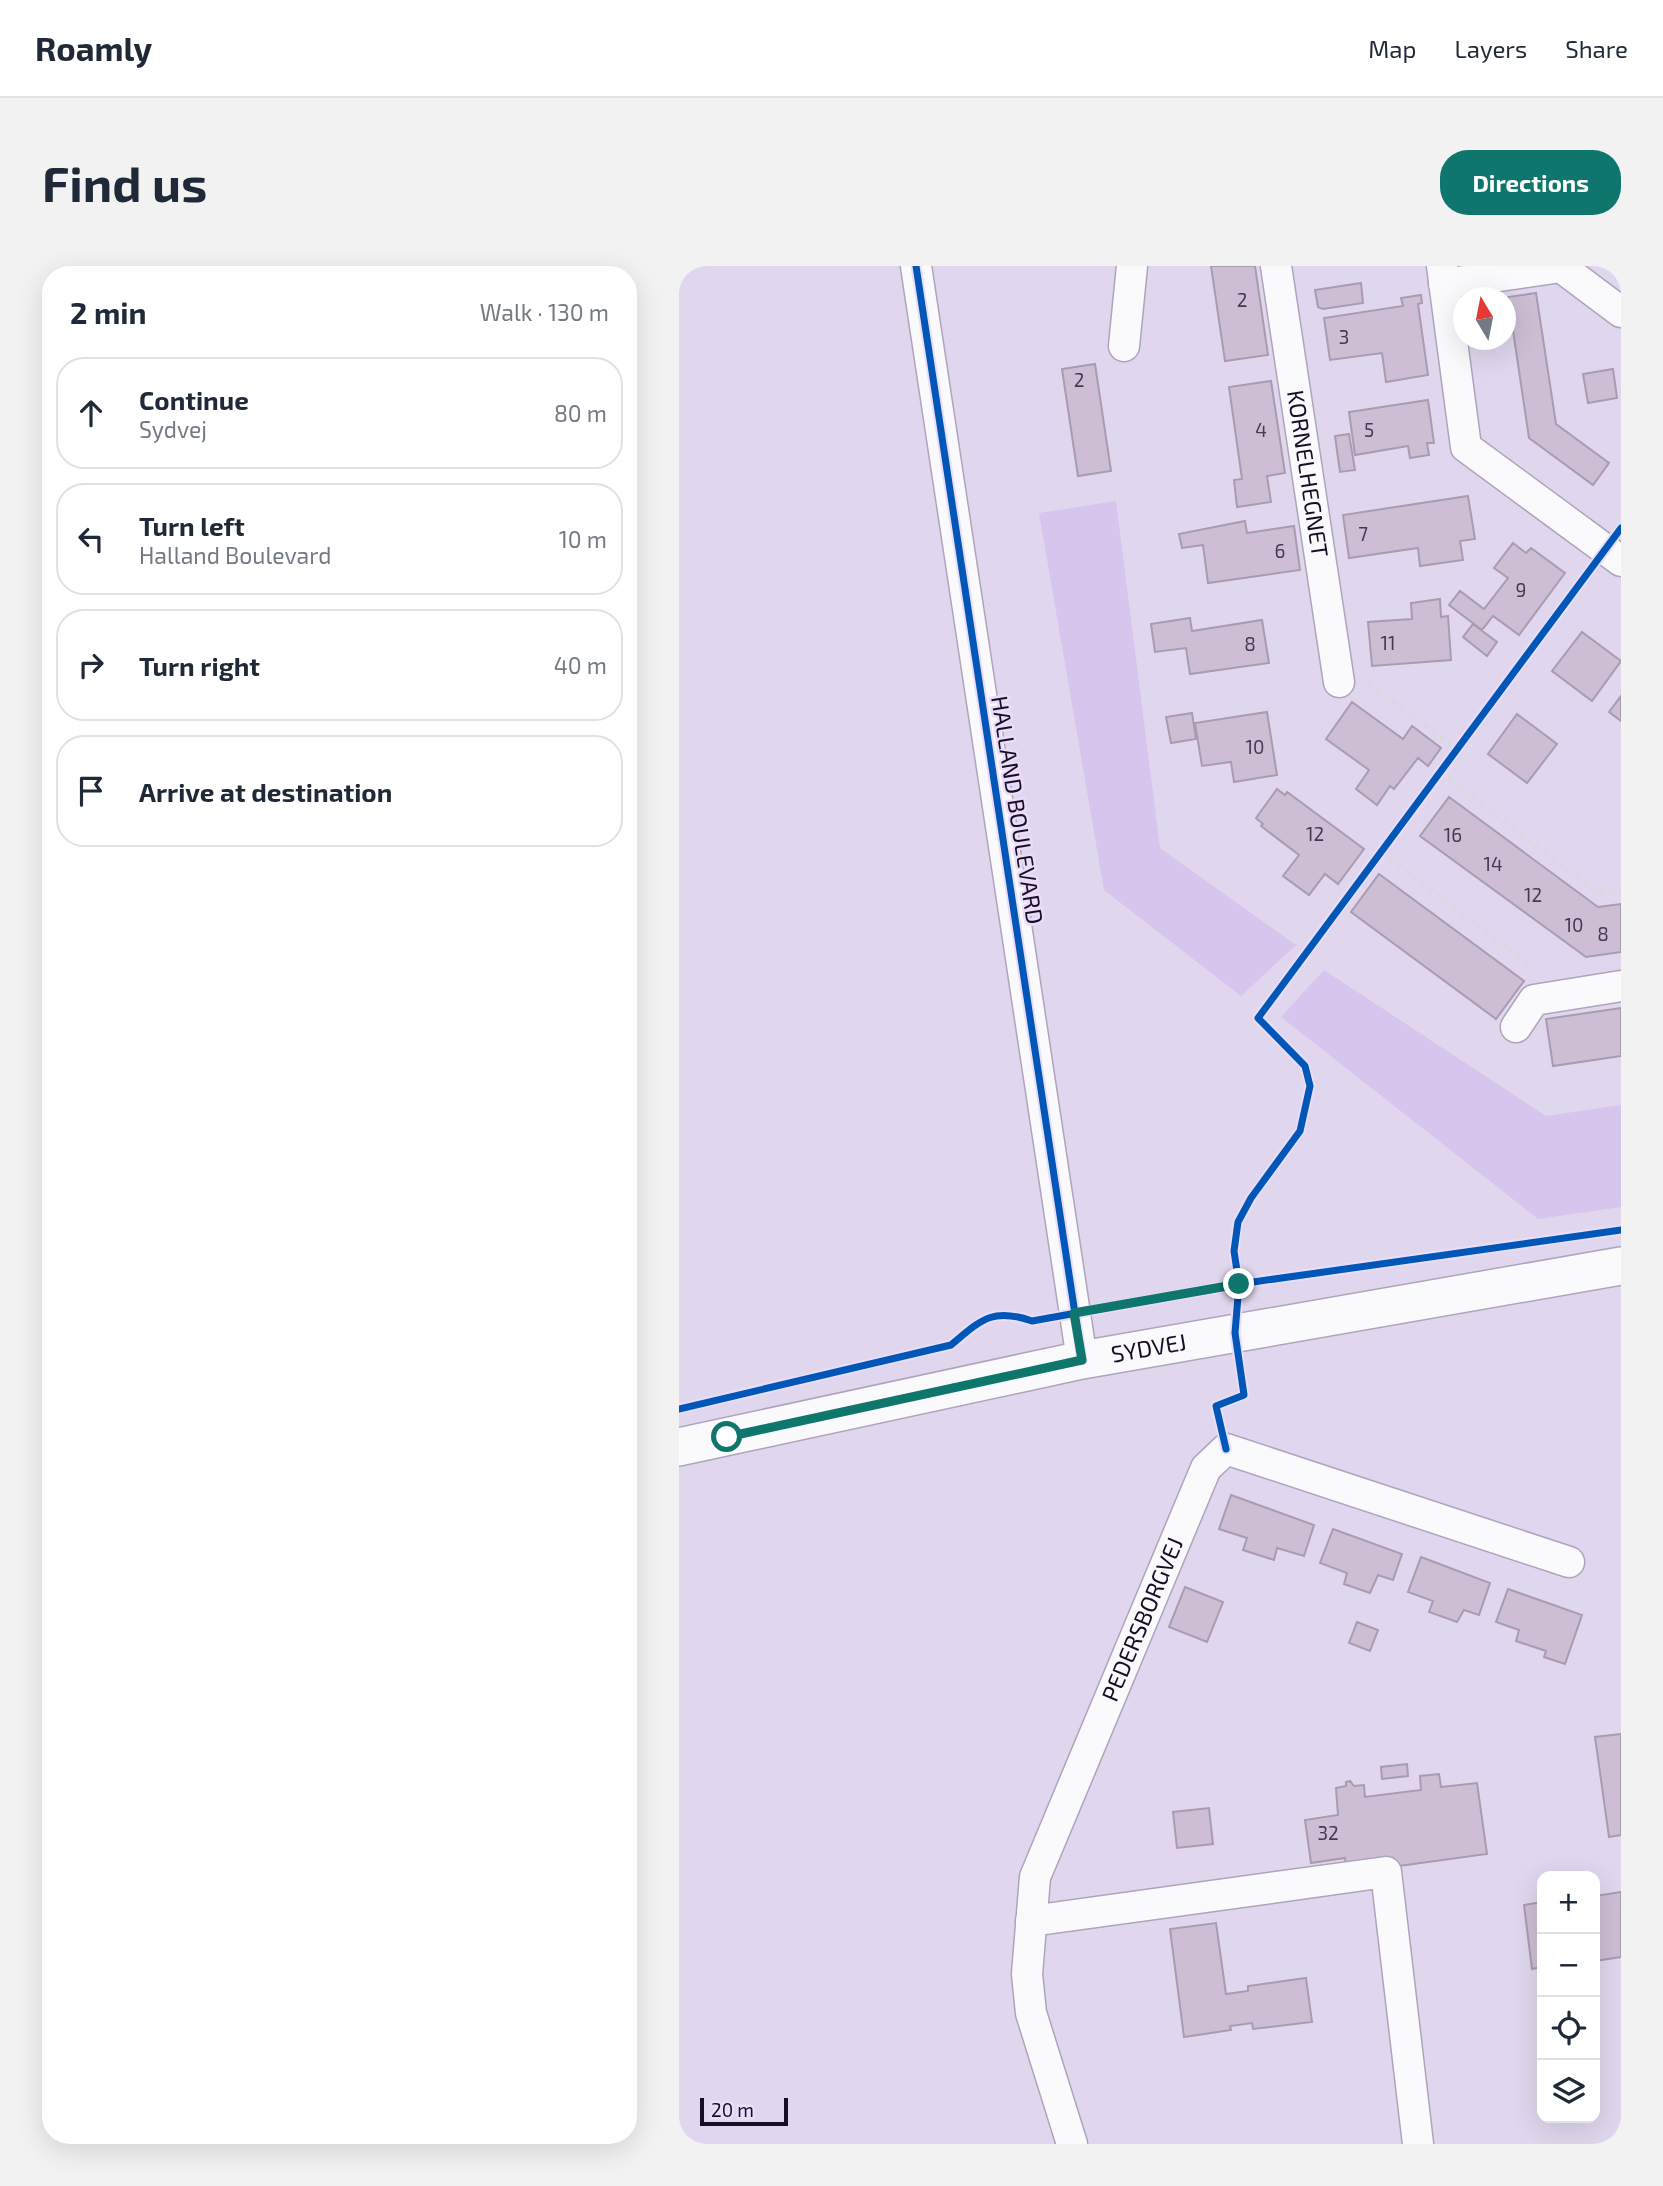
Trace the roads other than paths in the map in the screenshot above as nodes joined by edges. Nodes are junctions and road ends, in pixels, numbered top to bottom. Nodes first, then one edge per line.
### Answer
1 (916, 266) edge
2 (1132, 266) edge
3 (1276, 266) edge
4 (1443, 275) edge
5 (1621, 312) edge
6 (1124, 346) dead end
7 (1621, 561) edge
8 (1339, 682) road end
9 (1621, 986) edge
10 (1516, 1027) dead end
11 (1621, 1266) edge
12 (1082, 1360) junction
13 (679, 1447) edge
14 (1569, 1562) dead end
15 (1031, 1921) junction
16 (1072, 2144) edge
17 (1418, 2144) edge

1 - 12 street, HALLAND BOULEVARD
2 - 6 street
3 - 8 street, KORNELHEGNET
4 - 5 street
4 - 7 street
9 - 10 street
11 - 12 main road, SYDVEJ
12 - 13 main road, SYDVEJ
14 - 15 street, PEDERSBORGVEJ
15 - 16 street, PEDERSBORGVEJ
15 - 17 street

